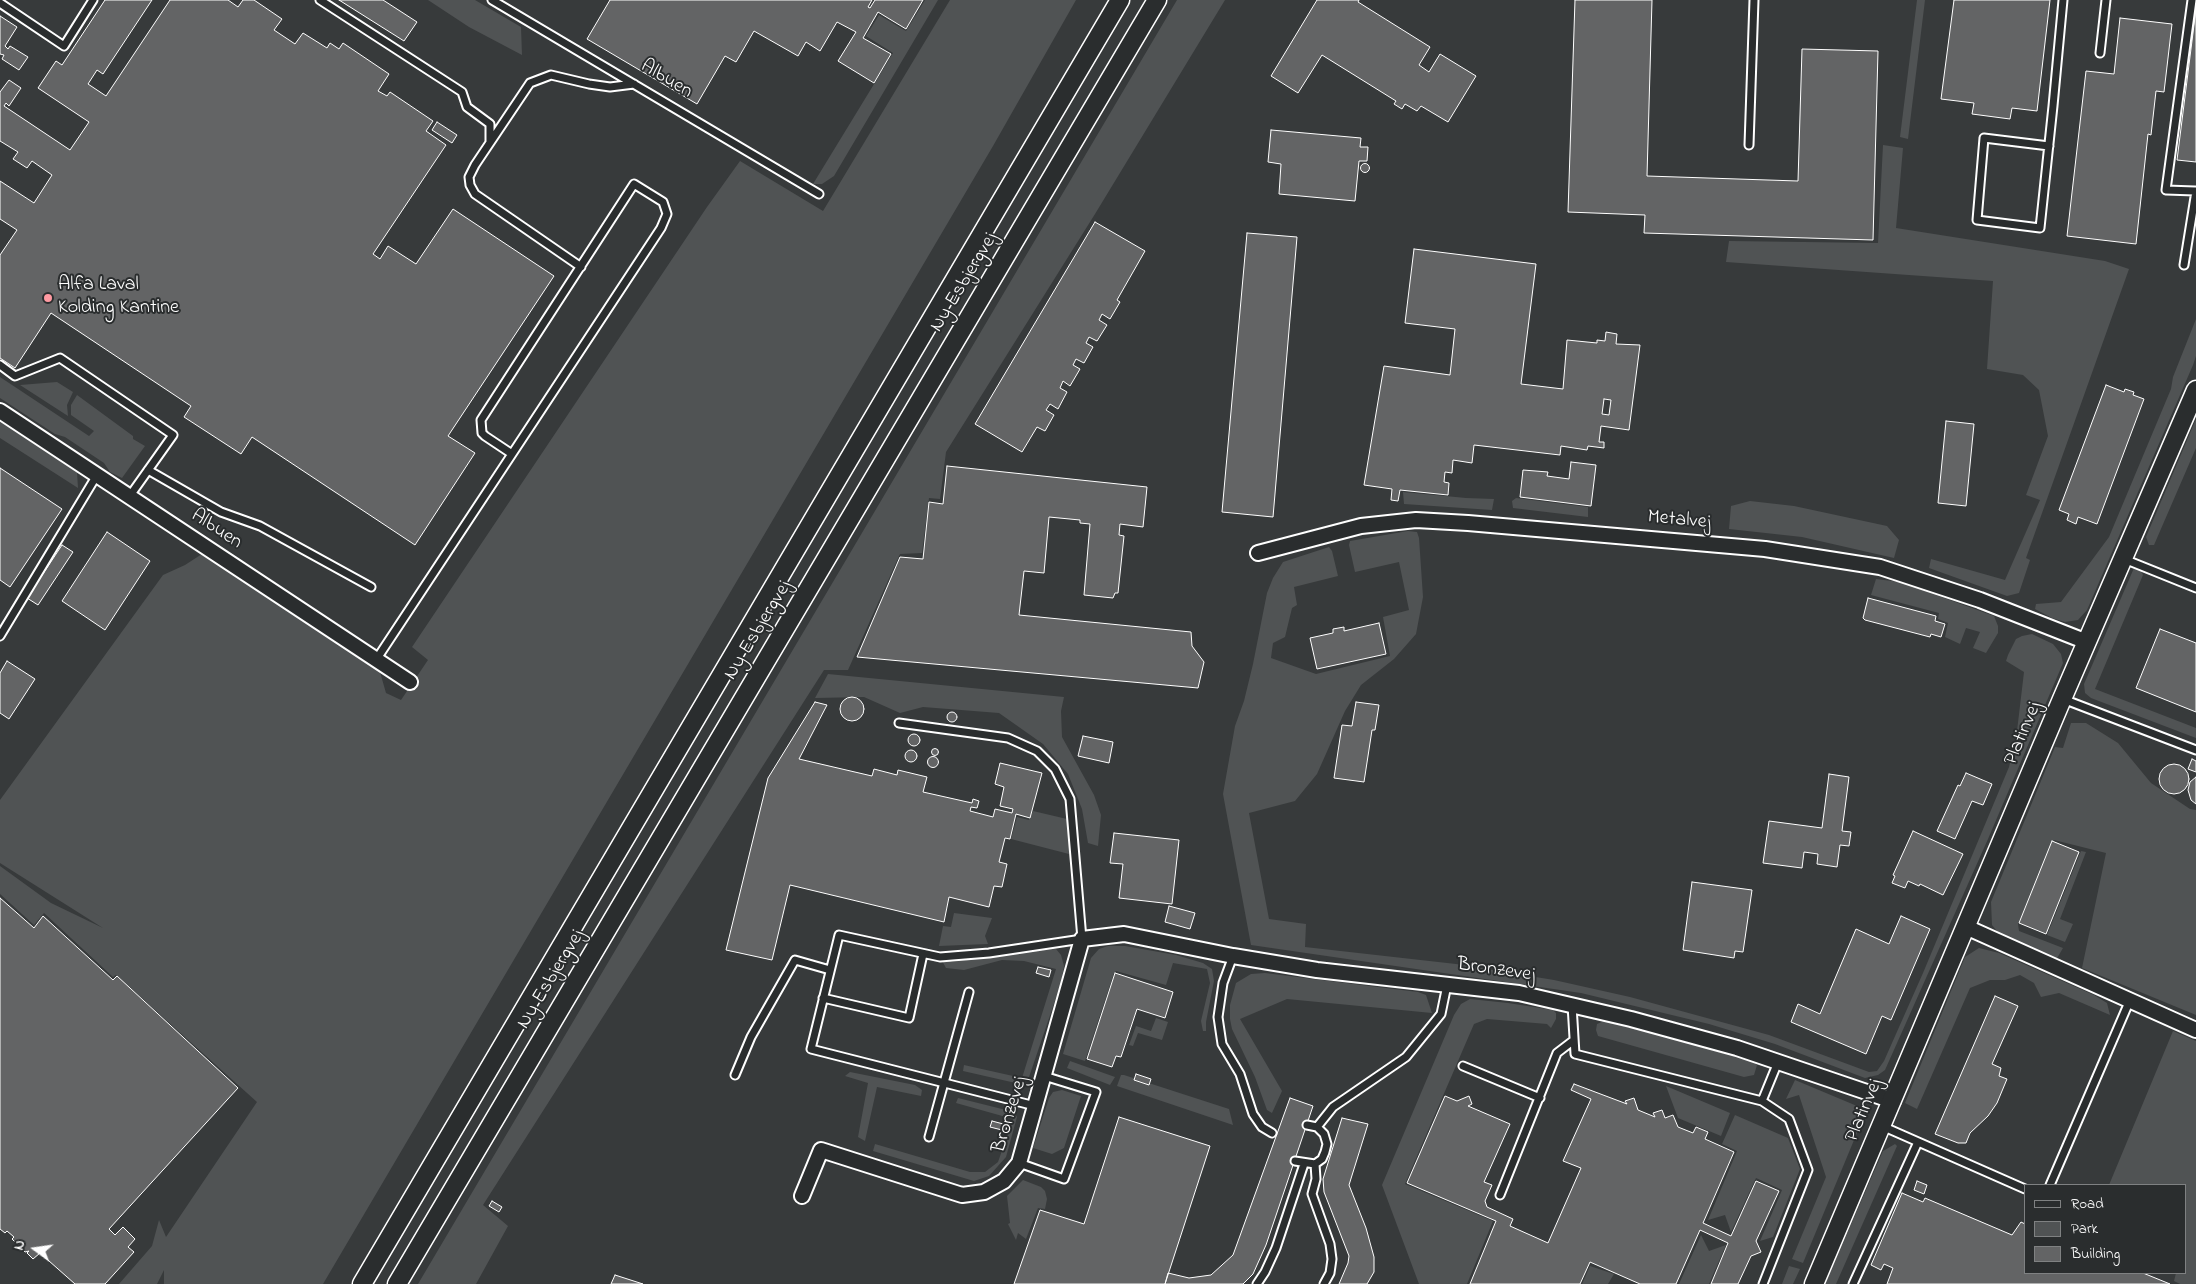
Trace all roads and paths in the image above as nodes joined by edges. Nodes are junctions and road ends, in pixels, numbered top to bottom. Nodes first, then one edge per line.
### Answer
1 (93, 0) edge
2 (320, 0) edge
3 (492, 0) edge
4 (1120, 0) edge
5 (1157, 0) edge
6 (1754, 0) edge
7 (2063, 0) edge
8 (2106, 0) edge
9 (2192, 0) edge
10 (0, 3) edge
11 (2100, 53) dead end
12 (634, 84) junction
13 (490, 142) junction
14 (1749, 145) dead end
15 (2049, 146) junction
16 (2196, 191) edge
17 (819, 194) dead end
18 (2184, 265) dead end
19 (581, 267) junction
20 (0, 365) edge
21 (2196, 390) edge
22 (0, 411) edge
23 (512, 454) junction
24 (148, 470) junction
25 (97, 476) junction
26 (129, 497) junction
27 (1258, 553) dead end
28 (2124, 559) junction
29 (371, 587) dead end
30 (2196, 588) edge
31 (0, 636) edge
32 (2087, 642) junction
33 (376, 660) junction
34 (410, 682) dead end
35 (2062, 699) junction
36 (899, 723) dead end
37 (2196, 750) edge
38 (1966, 927) junction
39 (1082, 939) junction
40 (923, 954) junction
41 (1233, 956) junction
42 (830, 970) junction
43 (1447, 985) junction
44 (969, 992) dead end
45 (824, 998) junction
46 (2130, 1000) junction
47 (1572, 1005) junction
48 (2196, 1030) edge
49 (1574, 1040) junction
50 (1778, 1062) junction
51 (1464, 1066) dead end
52 (735, 1075) dead end
53 (1044, 1076) junction
54 (944, 1083) junction
55 (1540, 1098) junction
56 (1762, 1101) junction
57 (1893, 1101) junction
58 (1035, 1106) junction
59 (1307, 1125) dead end
60 (1882, 1126) junction
61 (1317, 1127) junction
62 (1272, 1133) dead end
63 (929, 1137) dead end
64 (1918, 1142) junction
65 (1295, 1161) dead end
66 (1019, 1164) junction
67 (1304, 1164) junction
68 (1315, 1164) junction
69 (2050, 1184) edge
70 (2024, 1189) edge
71 (1500, 1194) dead end
72 (802, 1196) dead end
73 (362, 1284) edge
74 (397, 1284) edge
75 (1257, 1284) edge
76 (1324, 1284) edge
77 (1763, 1284) edge
78 (1814, 1284) edge
79 (1853, 1284) edge

1 - 10 lane
2 - 13 lane
3 - 12 lane, Albuen
4 - 73 street, Ny Esbjergvej
5 - 74 street, Ny Esbjergvej
6 - 14 lane
7 - 15 lane
8 - 11 lane
9 - 16 lane
12 - 13 lane
12 - 17 lane, Albuen
13 - 19 lane
15 - 15 lane
16 - 18 lane
19 - 23 lane
19 - 23 lane
20 - 24 lane
21 - 28 street, Platinvej
22 - 25 street, Albuen
23 - 33 lane
24 - 26 lane
24 - 29 lane
25 - 26 street, Albuen
25 - 31 lane
26 - 33 street, Albuen
27 - 32 street, Metalvej
28 - 30 lane
28 - 32 street, Platinvej
32 - 35 street, Platinvej
33 - 34 street, Albuen
35 - 37 lane
35 - 38 street, Platinvej
36 - 39 lane
38 - 46 street
38 - 57 street, Platinvej
39 - 40 lane, Bronzevej
39 - 41 street, Bronzevej
39 - 53 street, Bronzevej
40 - 42 lane, Bronzevej
40 - 45 lane
41 - 43 street, Bronzevej
41 - 62 lane
42 - 45 lane
42 - 52 lane
43 - 47 street, Bronzevej
43 - 61 lane
44 - 54 lane
45 - 54 lane
46 - 48 street
46 - 69 lane
47 - 49 lane
47 - 50 street, Bronzevej
49 - 55 lane
49 - 56 lane
50 - 56 lane
50 - 57 street, Bronzevej
51 - 55 lane
53 - 58 street, Bronzevej
53 - 66 lane
54 - 58 lane
54 - 63 lane
55 - 71 lane
56 - 77 lane
57 - 60 street, Platinvej
58 - 66 street, Bronzevej
59 - 61 lane
60 - 64 lane
60 - 78 street, Platinvej
61 - 68 lane
64 - 70 lane
64 - 79 lane
65 - 67 lane
66 - 72 street, Bronzevej
67 - 68 lane
67 - 75 lane
68 - 76 lane

